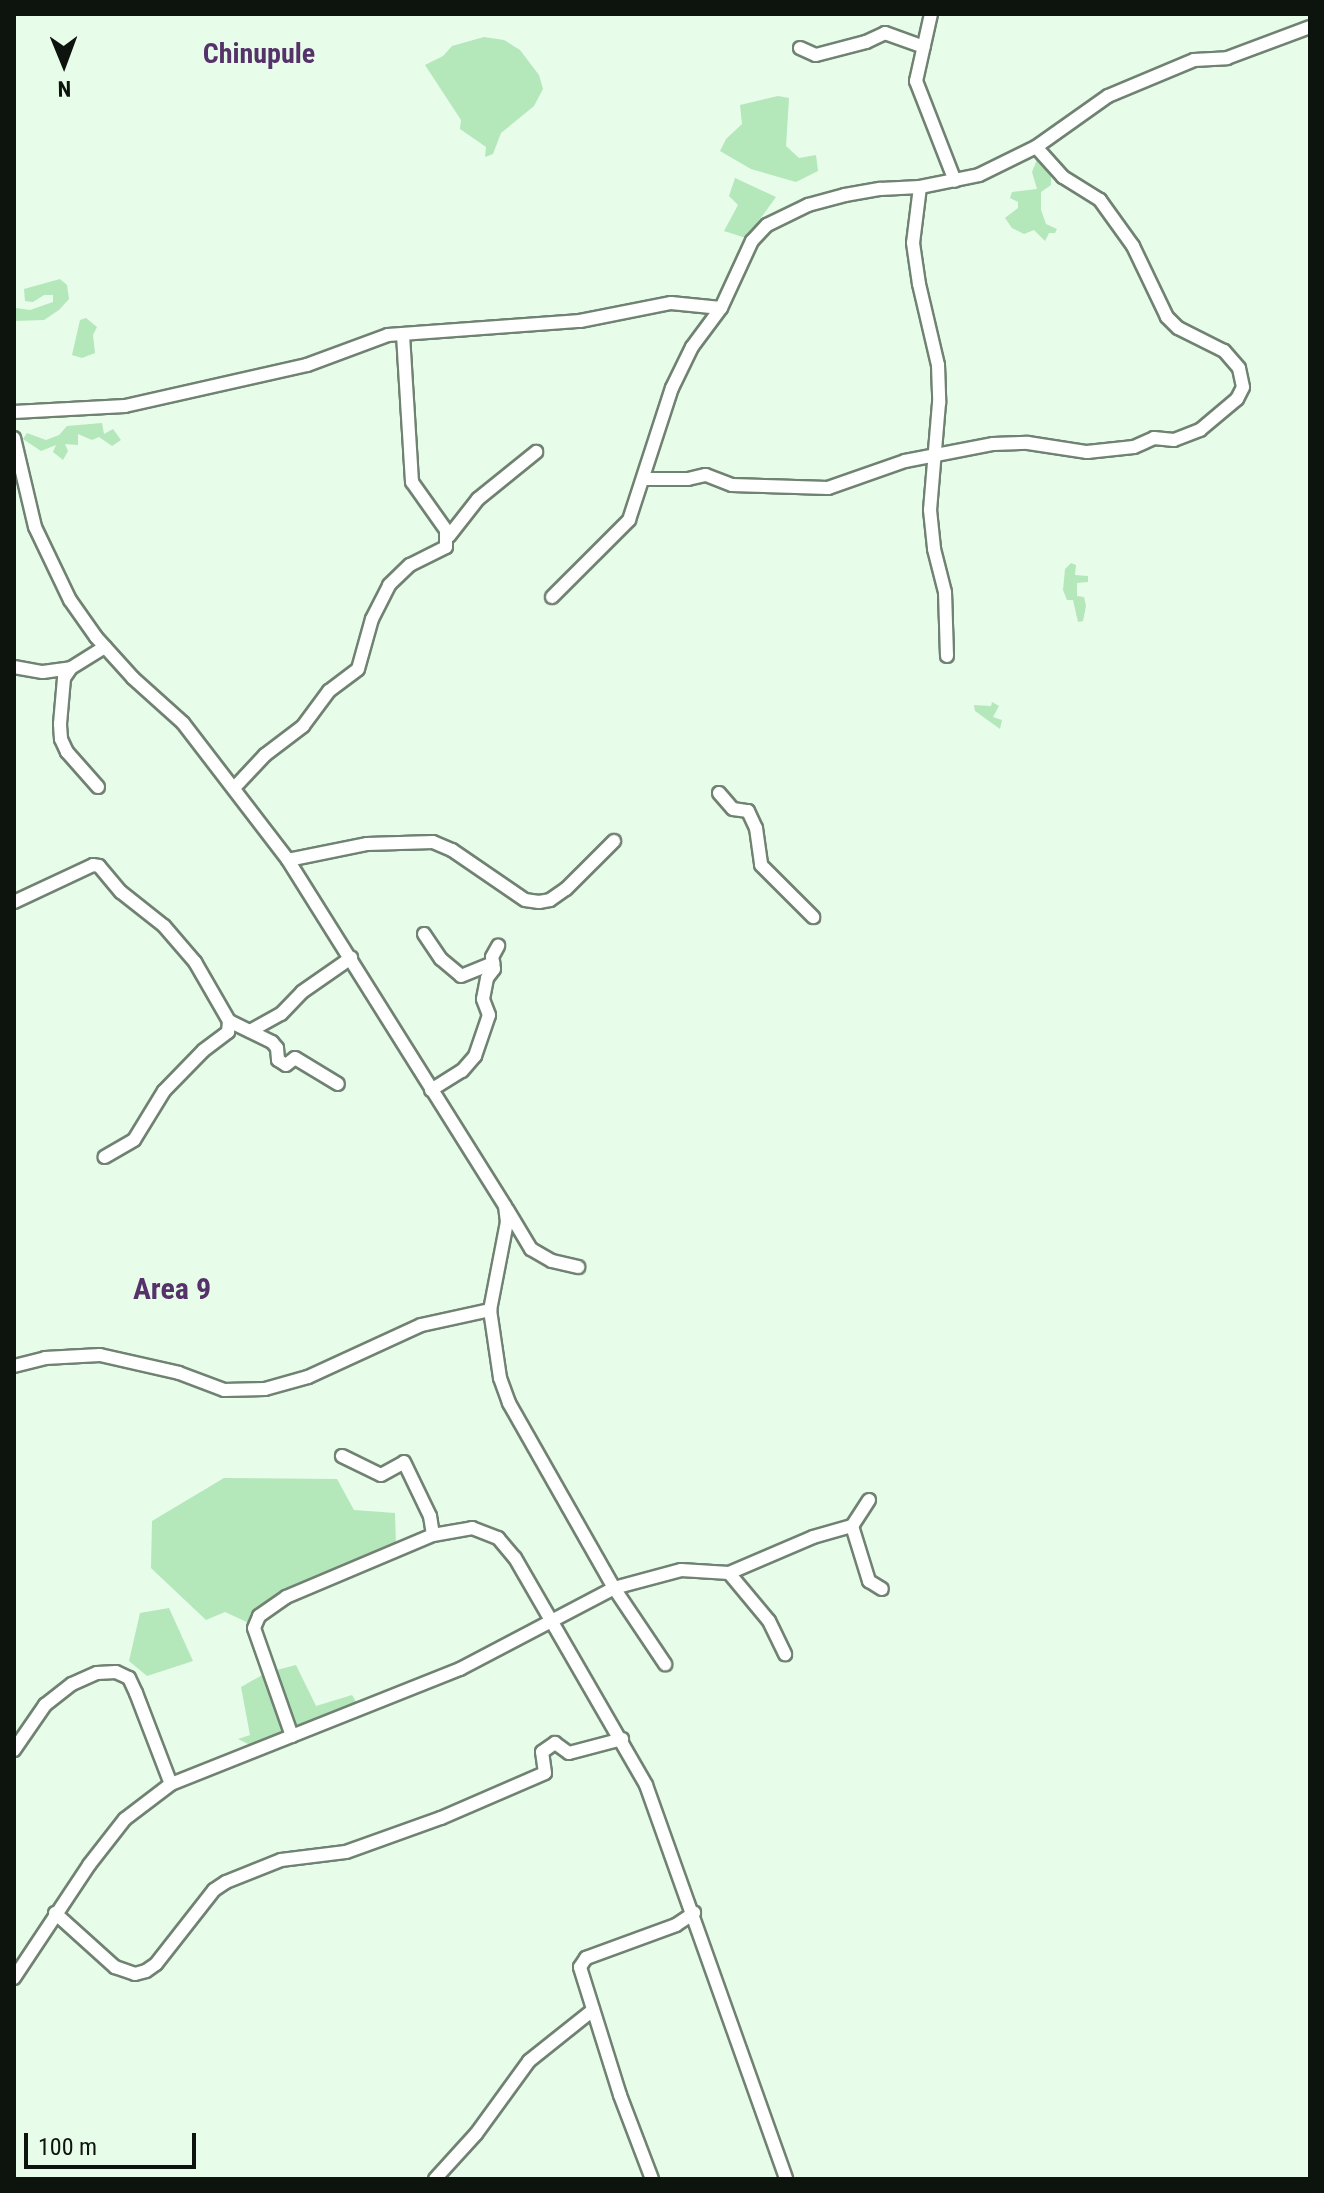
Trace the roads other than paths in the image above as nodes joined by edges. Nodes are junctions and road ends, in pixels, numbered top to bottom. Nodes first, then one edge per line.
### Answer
1 (931, 14) edge
2 (1310, 27) edge
3 (924, 47) junction
4 (800, 48) dead end
5 (1036, 147) junction
6 (955, 181) junction
7 (920, 187) junction
8 (721, 308) junction
9 (403, 334) junction
10 (14, 412) edge
11 (14, 438) edge
12 (536, 452) dead end
13 (933, 456) junction
14 (643, 479) junction
15 (449, 536) junction
16 (552, 597) dead end
17 (105, 647) junction
18 (947, 656) dead end
19 (14, 667) edge
20 (71, 668) junction
21 (98, 787) dead end
22 (235, 787) junction
23 (719, 793) dead end
24 (614, 841) dead end
25 (288, 860) junction
26 (14, 902) edge
27 (813, 917) dead end
28 (424, 934) dead end
29 (498, 946) dead end
30 (351, 958) junction
31 (493, 963) junction
32 (229, 1021) junction
33 (250, 1031) junction
34 (338, 1084) dead end
35 (431, 1090) junction
36 (104, 1157) dead end
37 (505, 1206) junction
38 (578, 1267) dead end
39 (490, 1310) junction
40 (14, 1366) edge
41 (342, 1456) dead end
42 (869, 1500) dead end
43 (852, 1526) junction
44 (433, 1535) junction
45 (729, 1573) junction
46 (614, 1588) junction
47 (882, 1589) dead end
48 (551, 1623) junction
49 (785, 1654) dead end
50 (665, 1664) dead end
51 (292, 1736) junction
52 (622, 1739) junction
53 (14, 1750) edge
54 (171, 1784) junction
55 (55, 1913) junction
56 (694, 1913) junction
57 (18, 1962) edge
58 (14, 1978) edge
59 (593, 2010) junction
60 (435, 2179) edge
61 (652, 2179) edge
62 (786, 2179) edge

1 - 3 street
2 - 5 street
3 - 4 street
3 - 6 street
5 - 6 street
5 - 13 street
6 - 7 street
7 - 8 street
7 - 13 street
8 - 9 street
8 - 14 street
9 - 10 street
9 - 15 street
11 - 17 street
12 - 15 street
13 - 14 street
13 - 18 street
14 - 16 street
15 - 22 street
17 - 20 street
17 - 22 street
19 - 20 street
20 - 21 street
22 - 25 street
23 - 27 street
24 - 25 street
25 - 30 street
26 - 32 street
28 - 31 street
29 - 31 street
30 - 33 street
30 - 35 street
31 - 35 street
32 - 33 street
32 - 36 street
33 - 34 street
35 - 37 street
37 - 38 street
37 - 39 street
39 - 40 street
39 - 46 street
41 - 44 street
42 - 43 street
43 - 45 street
43 - 47 street
44 - 48 street
44 - 51 street
45 - 46 street
45 - 49 street
46 - 48 street
46 - 50 street
48 - 51 street
48 - 52 street
51 - 54 street
52 - 55 street
52 - 56 street
53 - 54 street
54 - 55 street
55 - 57 street
56 - 59 street
56 - 62 street
57 - 58 street
59 - 60 street
59 - 61 street

